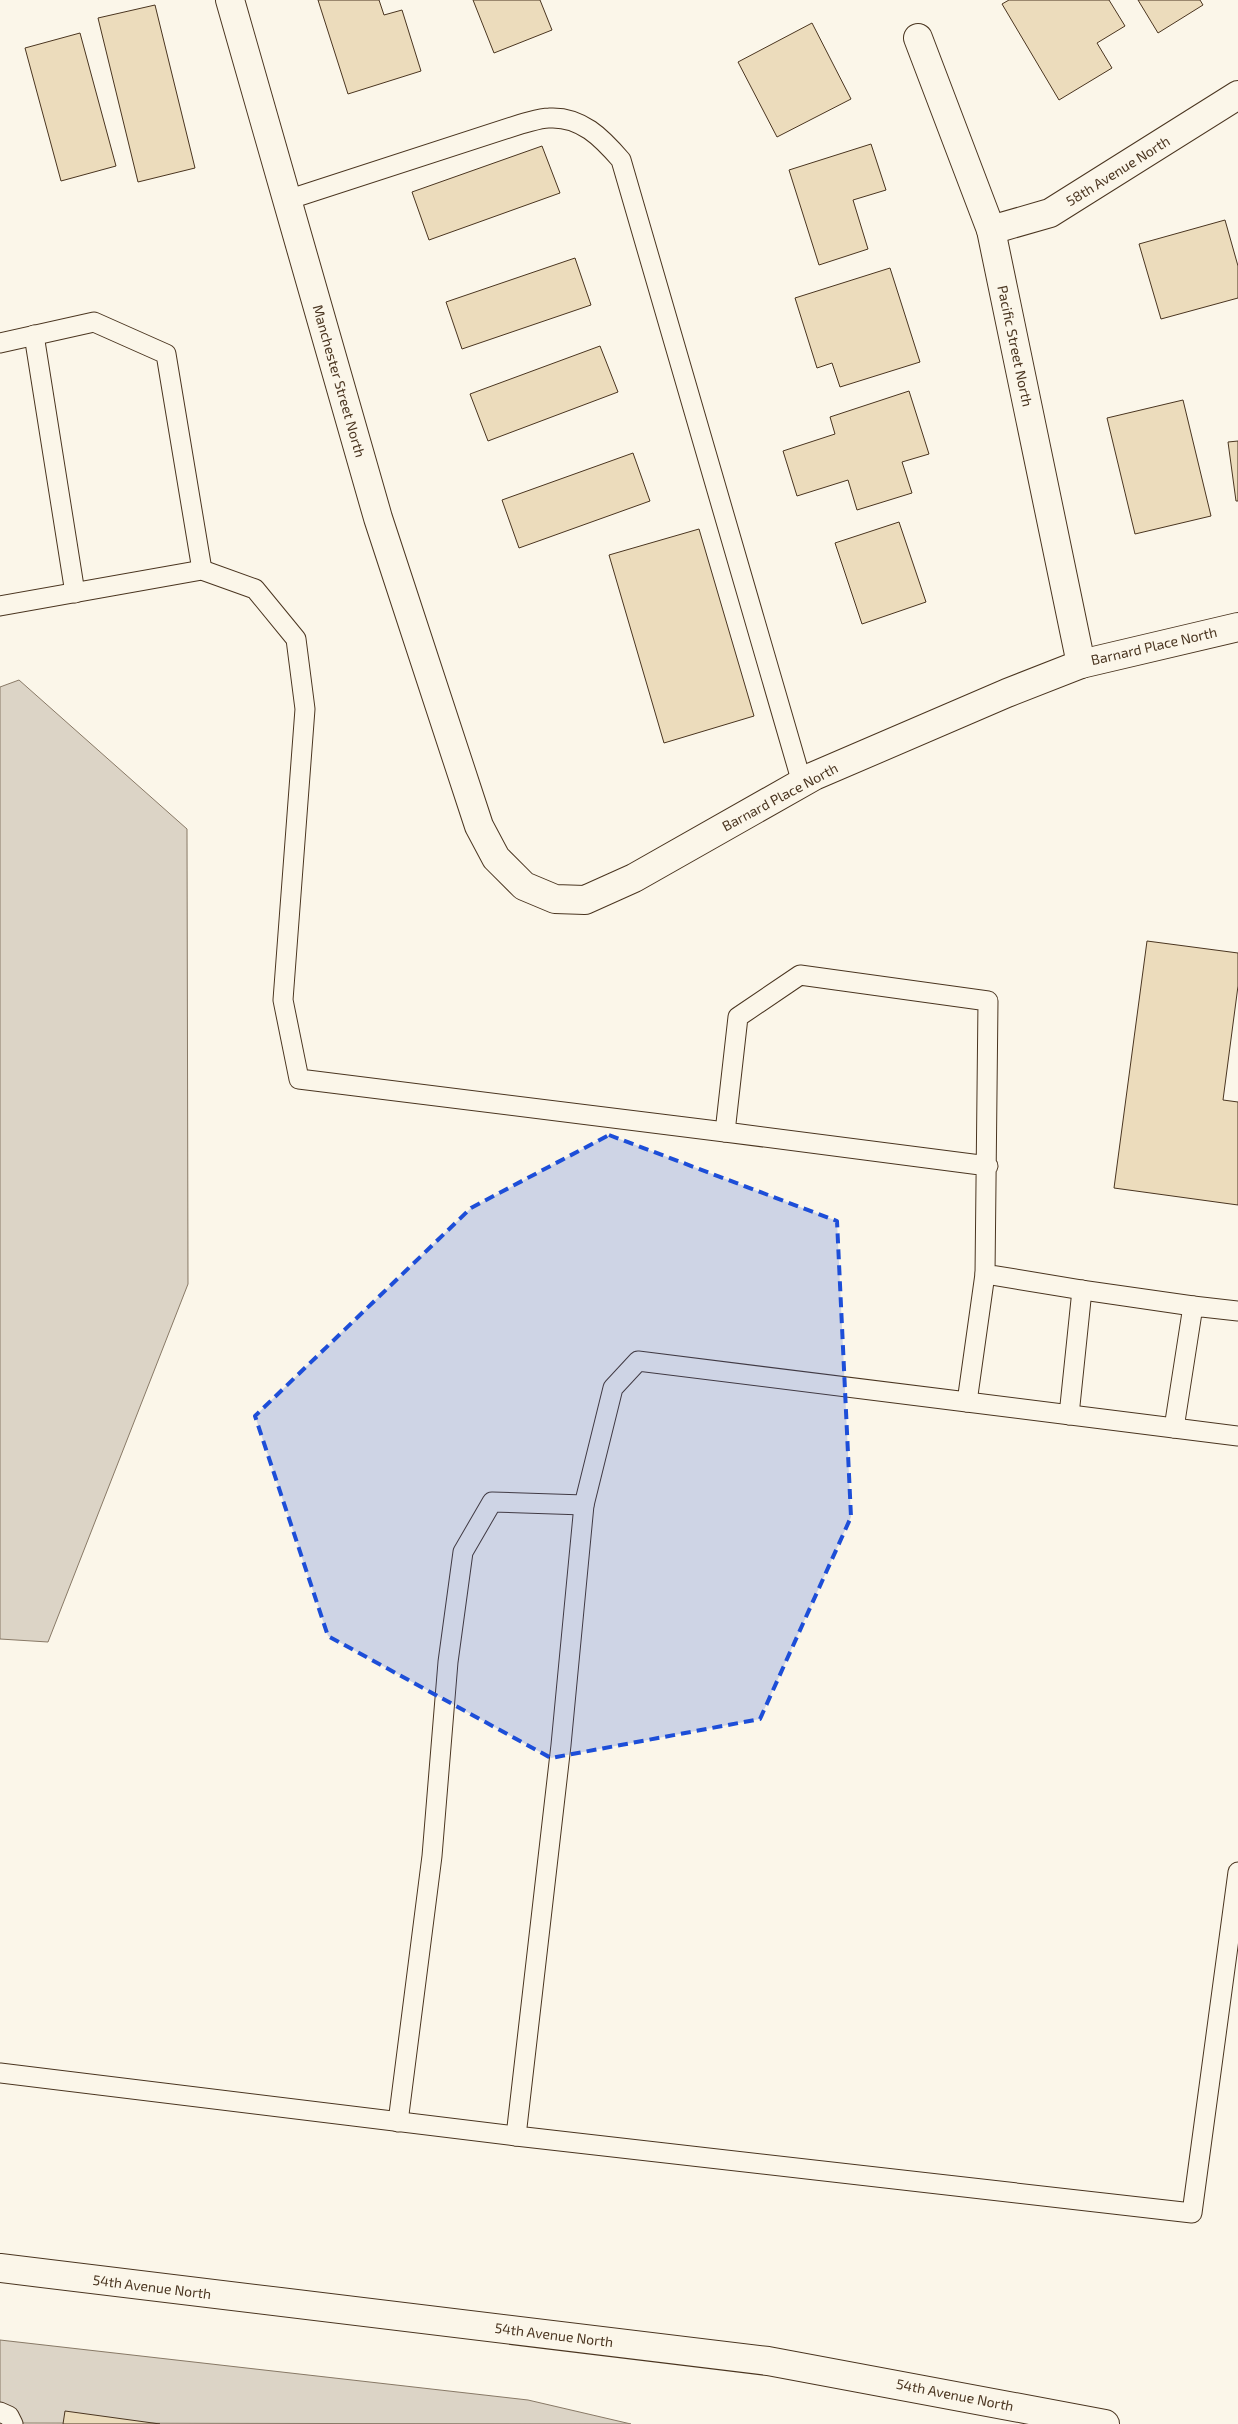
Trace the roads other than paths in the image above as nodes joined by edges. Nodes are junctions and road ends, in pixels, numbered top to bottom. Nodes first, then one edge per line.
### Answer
1 (230, 0) edge
2 (918, 38) dead end
3 (1238, 95) edge
4 (287, 200) junction
5 (991, 230) junction
6 (34, 335) junction
7 (0, 343) edge
8 (202, 570) junction
9 (75, 593) junction
10 (0, 606) edge
11 (1238, 627) edge
12 (1081, 664) junction
13 (458, 758) joint
14 (802, 783) junction
15 (725, 1132) junction
16 (988, 1166) junction
17 (985, 1274) junction
18 (1082, 1290) junction
19 (1193, 1306) junction
20 (1238, 1312) edge
21 (967, 1402) junction
22 (1069, 1415) junction
23 (1174, 1428) junction
24 (1238, 1436) edge
25 (584, 1505) junction
26 (1238, 1872) edge
27 (0, 2073) edge
28 (398, 2122) junction
29 (516, 2136) junction
30 (0, 2268) edge
31 (0, 2412) edge
32 (13, 2424) edge
33 (1105, 2424) edge

1 - 4 street, Manchester Street North
2 - 5 street, Pacific Street North
3 - 5 street, 58th Avenue North
4 - 13 street, Manchester Street North
4 - 14 lane
5 - 12 street, Pacific Street North
6 - 7 lane
6 - 8 lane
6 - 9 lane
8 - 9 lane
8 - 15 lane
9 - 10 lane
11 - 12 street, Barnard Place North
12 - 14 street, Barnard Place North
13 - 14 street, Barnard Place North
15 - 16 lane
15 - 16 lane
16 - 17 lane
17 - 18 lane
17 - 21 lane
18 - 19 lane
18 - 22 lane
19 - 20 lane
19 - 23 lane
21 - 22 lane
21 - 25 lane
22 - 23 lane
23 - 24 lane
25 - 28 lane
25 - 29 lane
26 - 29 lane
27 - 28 lane
28 - 29 lane
30 - 33 street, 54th Avenue North
31 - 32 lane

